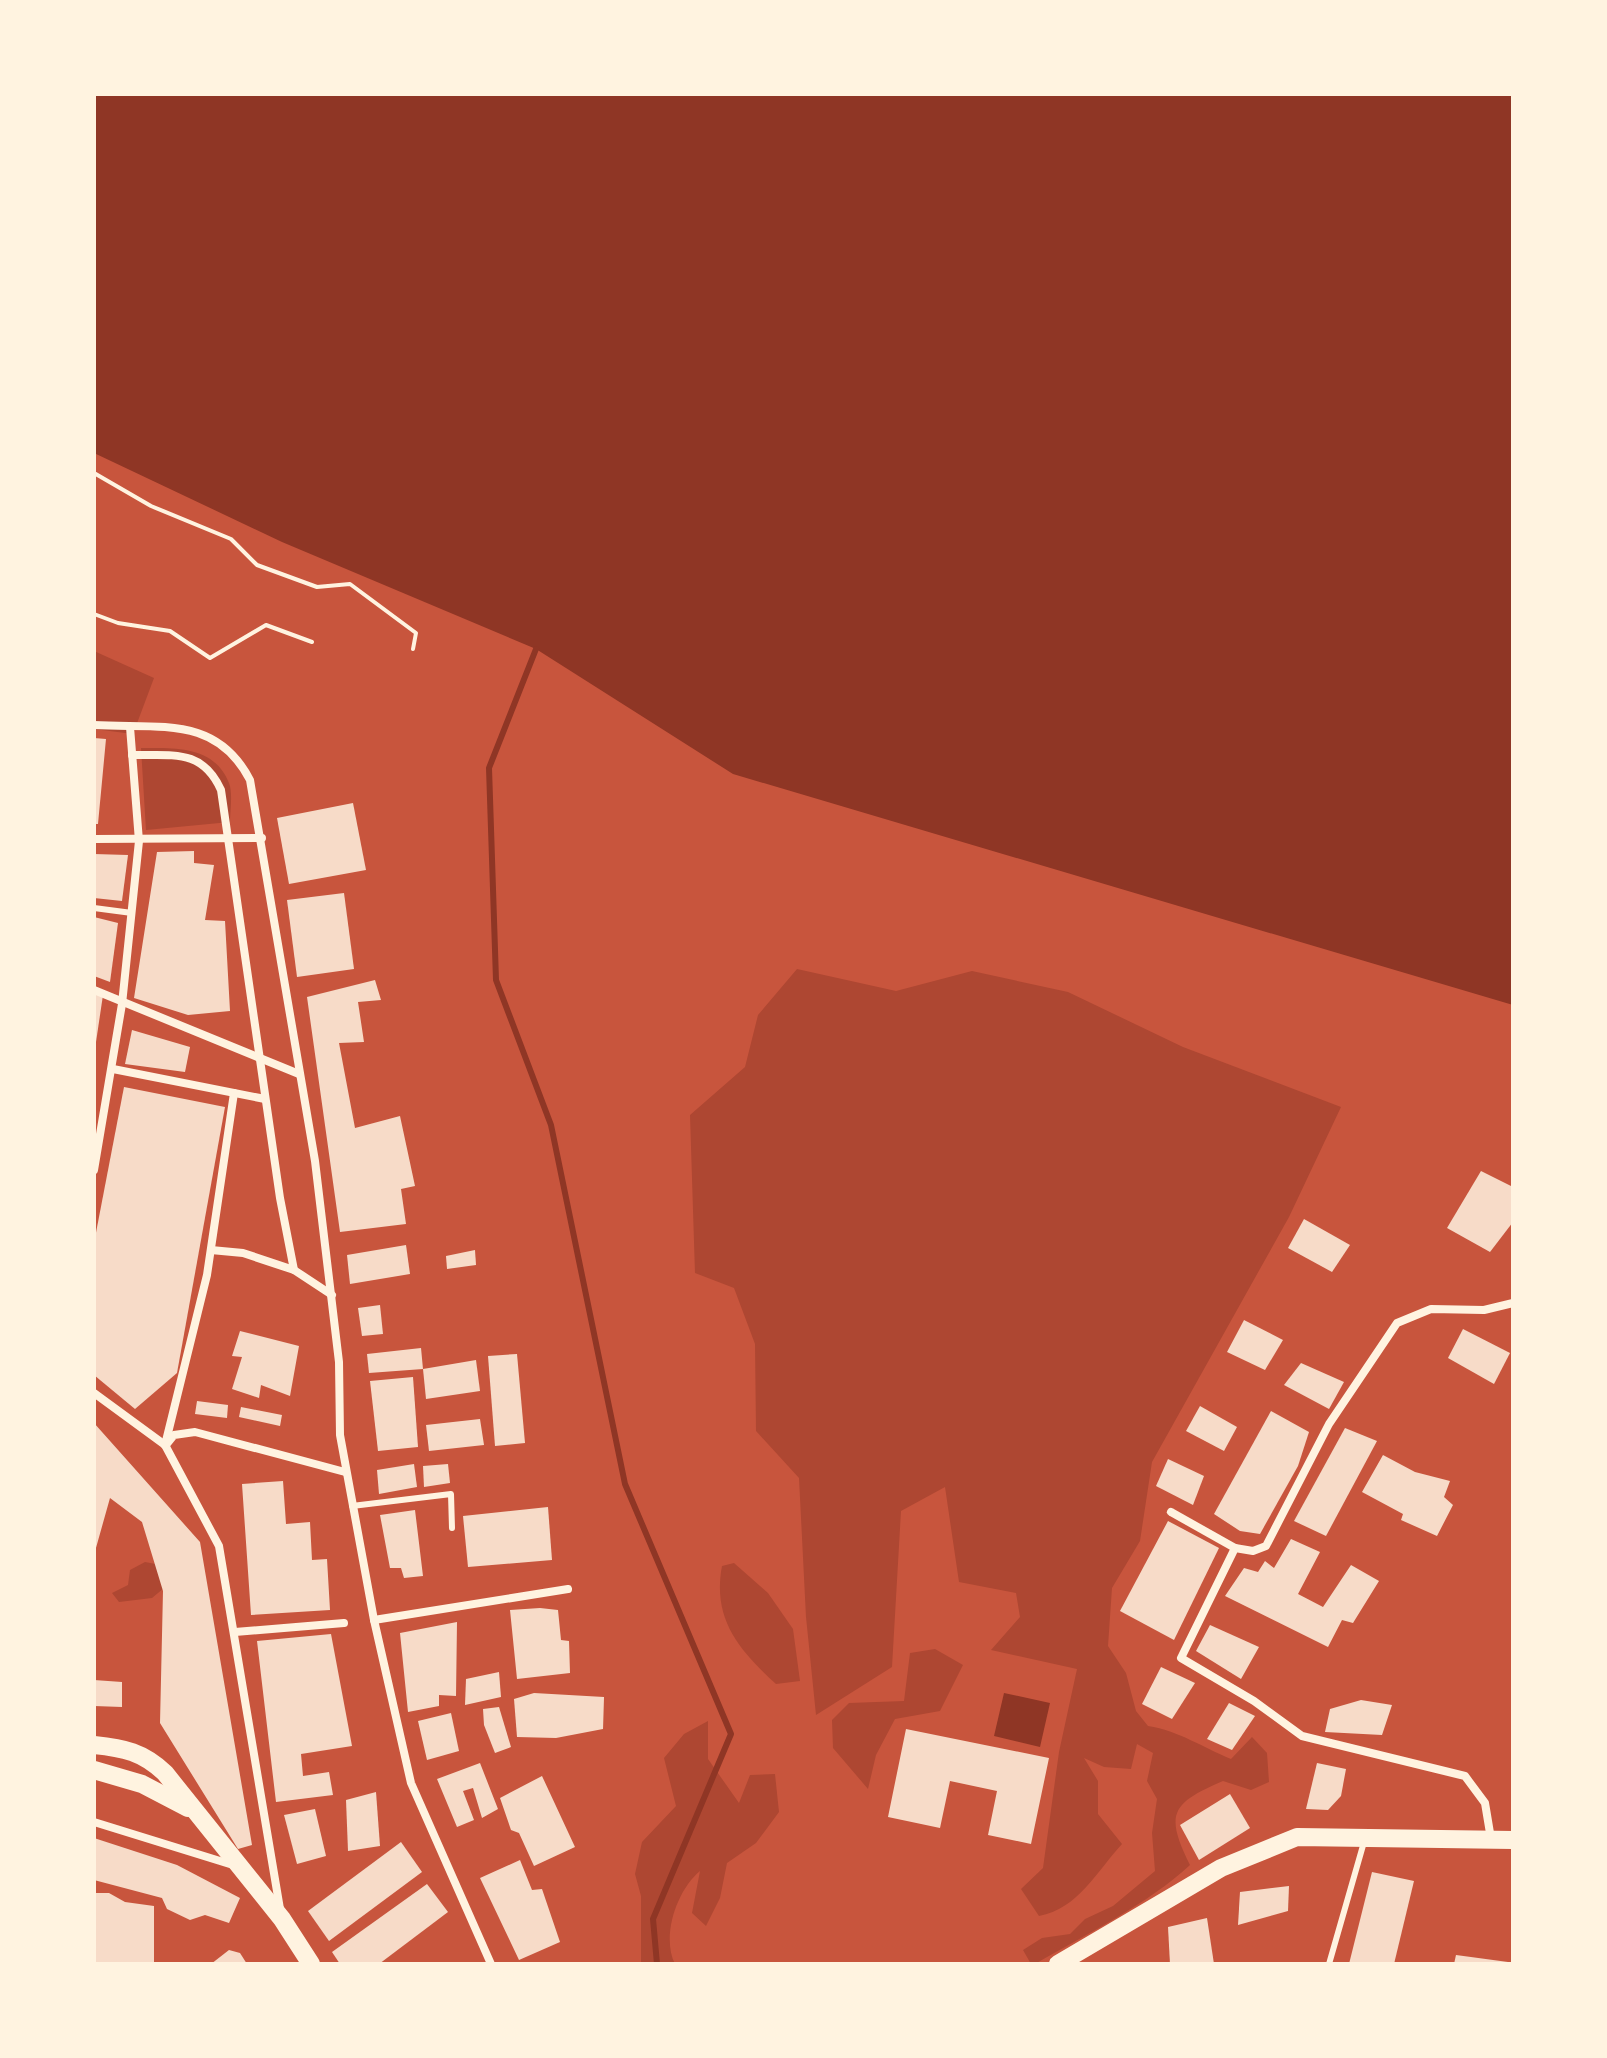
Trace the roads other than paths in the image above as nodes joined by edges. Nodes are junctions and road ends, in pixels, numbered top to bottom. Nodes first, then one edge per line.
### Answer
1 (94, 725) edge
2 (130, 727) junction
3 (132, 755) junction
4 (262, 838) junction
5 (94, 839) edge
6 (229, 839) junction
7 (139, 841) junction
8 (94, 908) edge
9 (132, 913) junction
10 (94, 990) edge
11 (122, 1004) junction
12 (259, 1057) junction
13 (113, 1069) junction
14 (299, 1074) junction
15 (234, 1093) junction
16 (265, 1099) junction
17 (94, 1170) edge
18 (211, 1250) junction
19 (294, 1270) junction
20 (332, 1295) junction
21 (1513, 1303) edge
22 (94, 1393) edge
23 (165, 1445) junction
24 (345, 1472) junction
25 (352, 1506) junction
26 (1171, 1512) dead end
27 (452, 1528) dead end
28 (1235, 1548) junction
29 (568, 1589) dead end
30 (374, 1620) junction
31 (344, 1623) dead end
32 (235, 1632) junction
33 (94, 1745) edge
34 (94, 1770) edge
35 (197, 1814) junction
36 (94, 1822) edge
37 (1365, 1838) junction
38 (1491, 1840) junction
39 (1513, 1840) edge
40 (241, 1867) junction
41 (282, 1919) junction
42 (311, 1964) edge
43 (491, 1964) edge
44 (1058, 1964) edge
45 (1329, 1964) edge

1 - 2 street
2 - 3 street
2 - 4 street
3 - 6 street
3 - 7 street
4 - 6 street
4 - 14 street
5 - 7 street
6 - 7 street
6 - 12 street
7 - 9 street
8 - 9 lane
9 - 11 street
10 - 11 street
11 - 12 street
11 - 13 street
12 - 14 street
12 - 16 street
13 - 15 street
13 - 17 street
14 - 20 street
15 - 16 street
15 - 18 street
16 - 19 street
18 - 19 street
18 - 23 street
19 - 20 street
20 - 24 street
21 - 28 street
22 - 23 street
23 - 24 street
23 - 32 street
24 - 25 street
25 - 27 lane
25 - 30 street
26 - 28 street
28 - 38 street
29 - 30 street
30 - 43 street
31 - 32 street
32 - 41 street
33 - 35 main road
34 - 35 main road
35 - 40 main road
36 - 40 street
37 - 38 main road
37 - 44 main road
37 - 45 lane
38 - 39 main road
40 - 41 main road
41 - 42 main road

